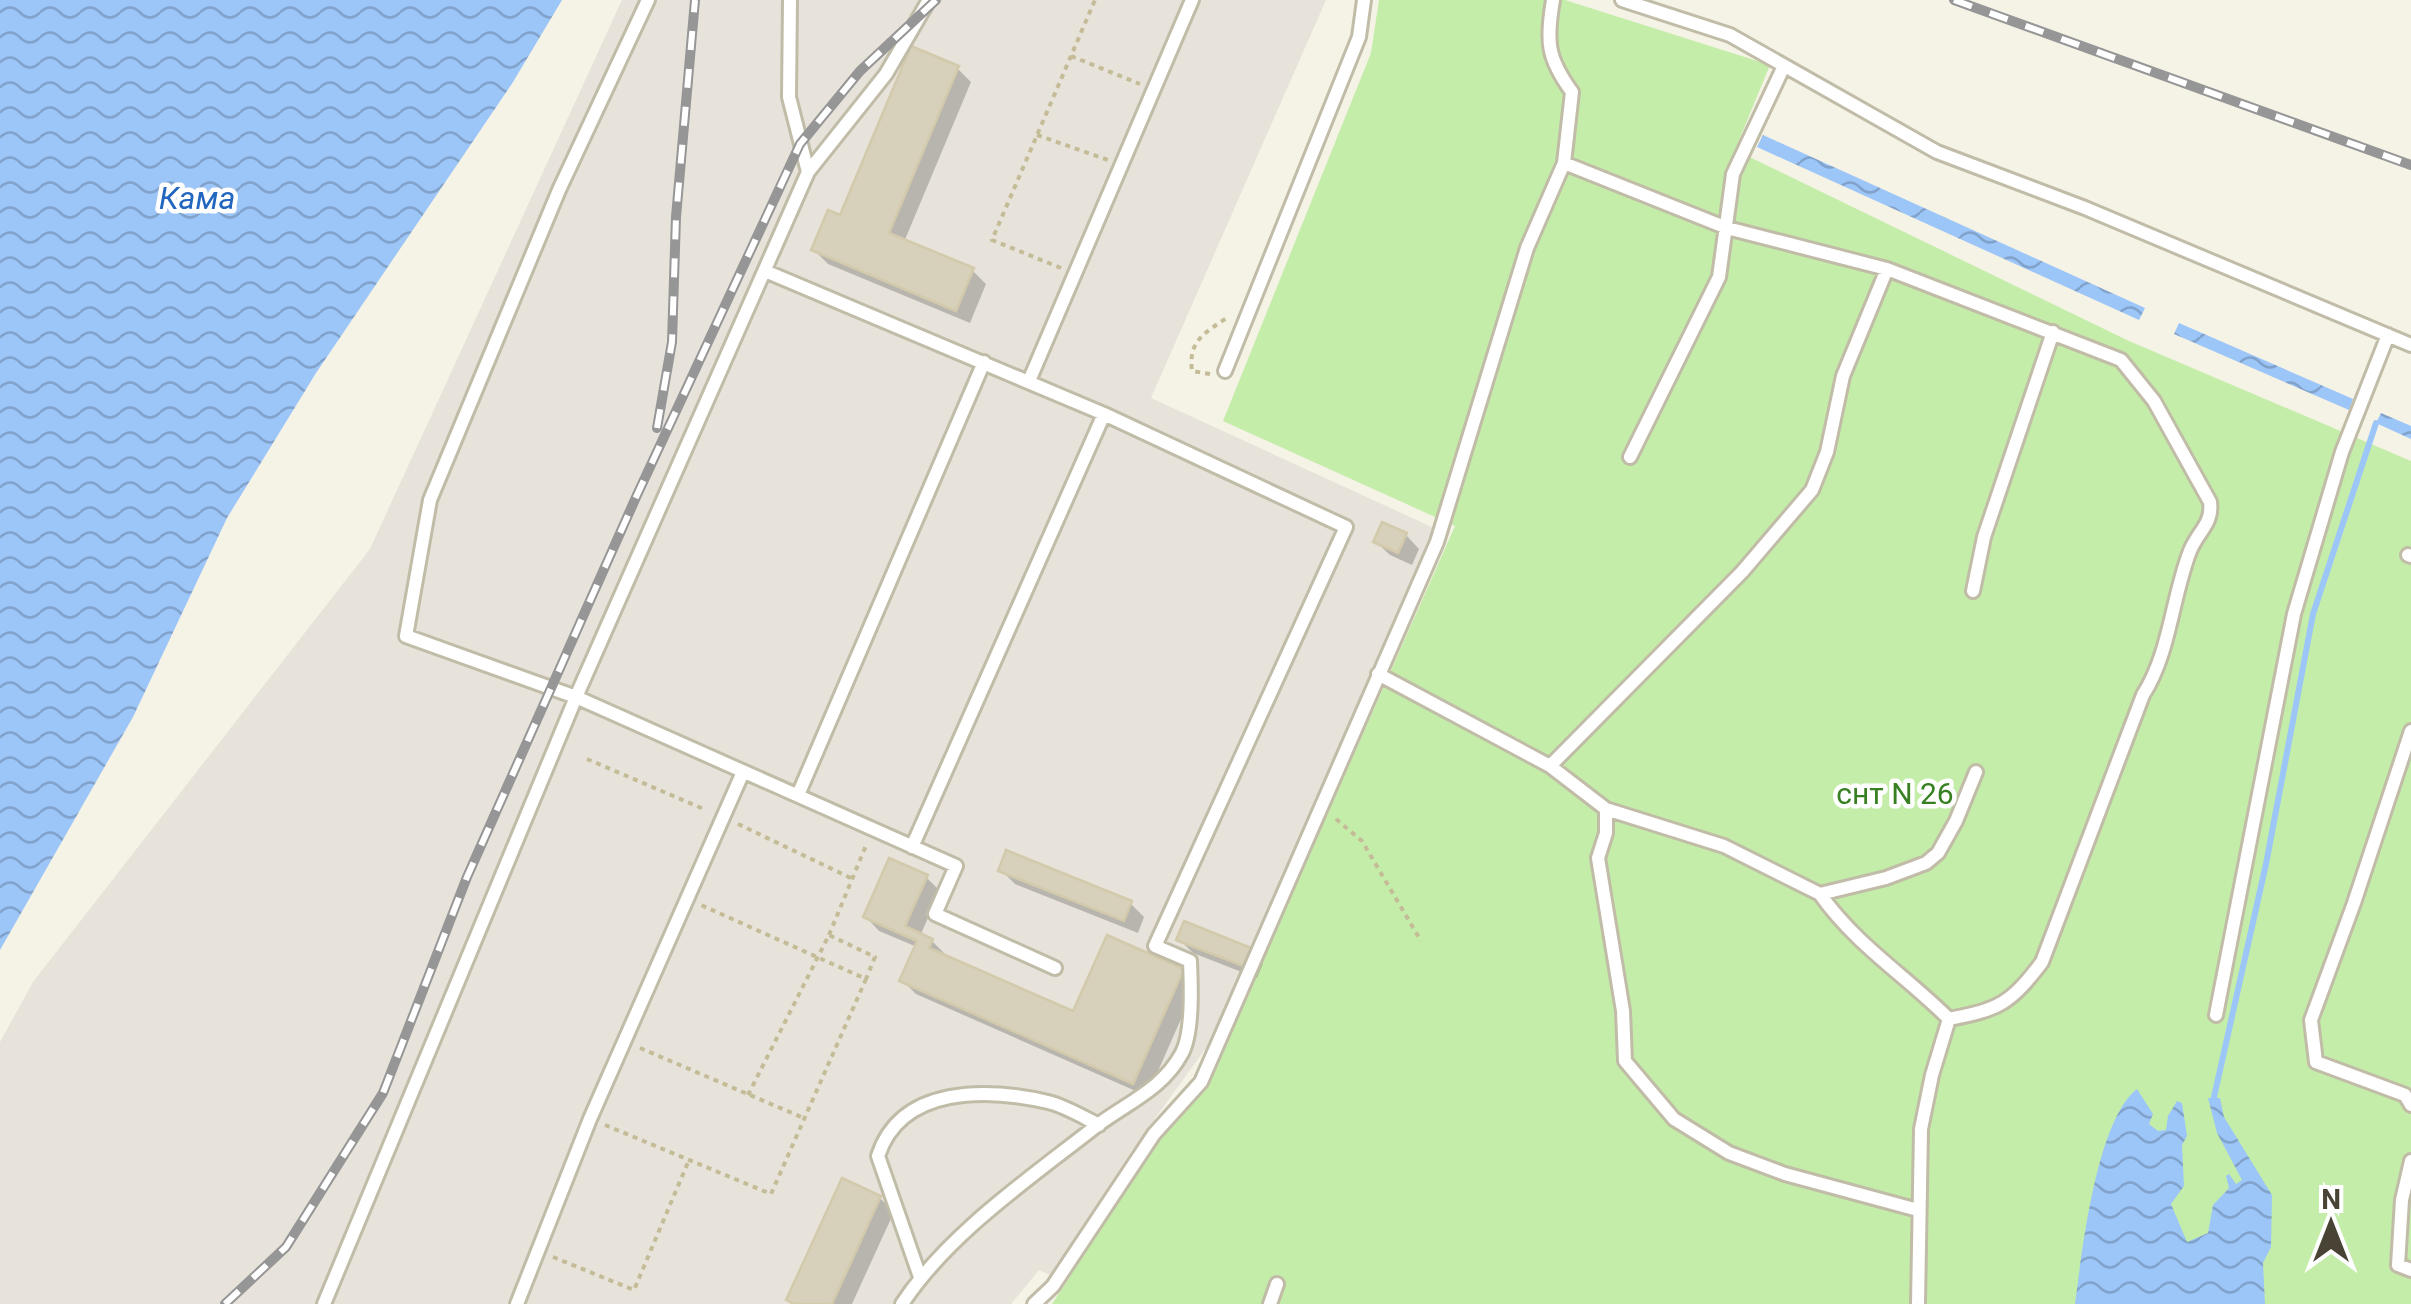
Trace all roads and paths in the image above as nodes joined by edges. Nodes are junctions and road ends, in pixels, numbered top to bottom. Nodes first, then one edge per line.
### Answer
1 (648, 0) edge
2 (790, 0) edge
3 (929, 0) edge
4 (1095, 0) edge
5 (1192, 0) edge
6 (1364, 0) edge
7 (1553, 0) edge
8 (1622, 0) edge
9 (1071, 56) junction
10 (1784, 66) junction
11 (1154, 90) junction
12 (1036, 135) junction
13 (1564, 163) junction
14 (1122, 165) junction
15 (808, 172) junction
16 (1727, 228) junction
17 (1887, 269) junction
18 (765, 271) junction
19 (1076, 274) junction
20 (1248, 306) junction
21 (2054, 332) junction
22 (2388, 334) junction
23 (2411, 345) edge
24 (984, 362) junction
25 (1224, 371) joint
26 (1029, 381) junction
27 (1104, 414) junction
28 (1630, 458) dead end
29 (1973, 592) dead end
30 (1378, 674) junction
31 (576, 697) junction
32 (2411, 732) edge
33 (1550, 766) junction
34 (743, 772) junction
35 (1976, 772) dead end
36 (798, 795) junction
37 (1321, 806) junction
38 (1606, 809) junction
39 (873, 829) junction
40 (912, 847) junction
41 (1820, 894) junction
42 (687, 899) junction
43 (830, 935) junction
44 (1421, 941) dead end
45 (820, 955) junction
46 (1055, 968) dead end
47 (866, 978) junction
48 (2216, 1015) dead end
49 (1949, 1019) junction
50 (625, 1041) junction
51 (748, 1095) junction
52 (2411, 1105) edge
53 (590, 1118) junction
54 (806, 1119) junction
55 (1099, 1125) junction
56 (690, 1160) junction
57 (2411, 1161) edge
58 (1918, 1210) junction
59 (539, 1251) junction
60 (2411, 1270) edge
61 (920, 1277) junction
62 (1277, 1284) dead end
63 (324, 1304) edge
64 (518, 1304) edge
65 (902, 1304) edge
66 (1034, 1304) edge
67 (1270, 1304) edge
68 (1918, 1304) edge

1 - 31 lane
2 - 15 lane
3 - 15 lane
4 - 9 path
5 - 11 lane
6 - 20 lane
7 - 13 lane
8 - 10 lane
9 - 11 path
9 - 12 path
10 - 16 lane
10 - 22 lane
11 - 14 lane
12 - 14 path
12 - 19 path
13 - 16 lane
13 - 30 lane
14 - 19 lane
15 - 18 lane
16 - 17 lane
16 - 28 lane
17 - 21 lane
17 - 33 lane
18 - 24 lane
18 - 31 lane
19 - 26 lane
20 - 25 lane
20 - 25 path
21 - 29 lane
21 - 49 lane
22 - 23 lane
22 - 48 lane
24 - 26 lane
24 - 36 lane
26 - 27 lane
27 - 40 lane
27 - 55 lane
30 - 33 lane
30 - 37 lane
31 - 34 lane
31 - 63 lane
32 - 52 lane
33 - 38 lane
34 - 36 lane
34 - 42 lane
35 - 41 lane
36 - 39 lane
37 - 44 path
37 - 66 lane
38 - 41 lane
38 - 58 lane
39 - 40 lane
39 - 43 path
40 - 46 lane
41 - 49 lane
42 - 45 path
42 - 50 lane
43 - 45 path
43 - 47 path
45 - 47 path
45 - 51 path
47 - 54 path
49 - 58 lane
50 - 51 path
50 - 53 lane
51 - 54 path
53 - 56 path
53 - 59 lane
54 - 56 path
55 - 61 lane
55 - 61 lane
56 - 59 path
57 - 60 lane
58 - 68 lane
59 - 64 lane
61 - 65 lane
62 - 67 lane

